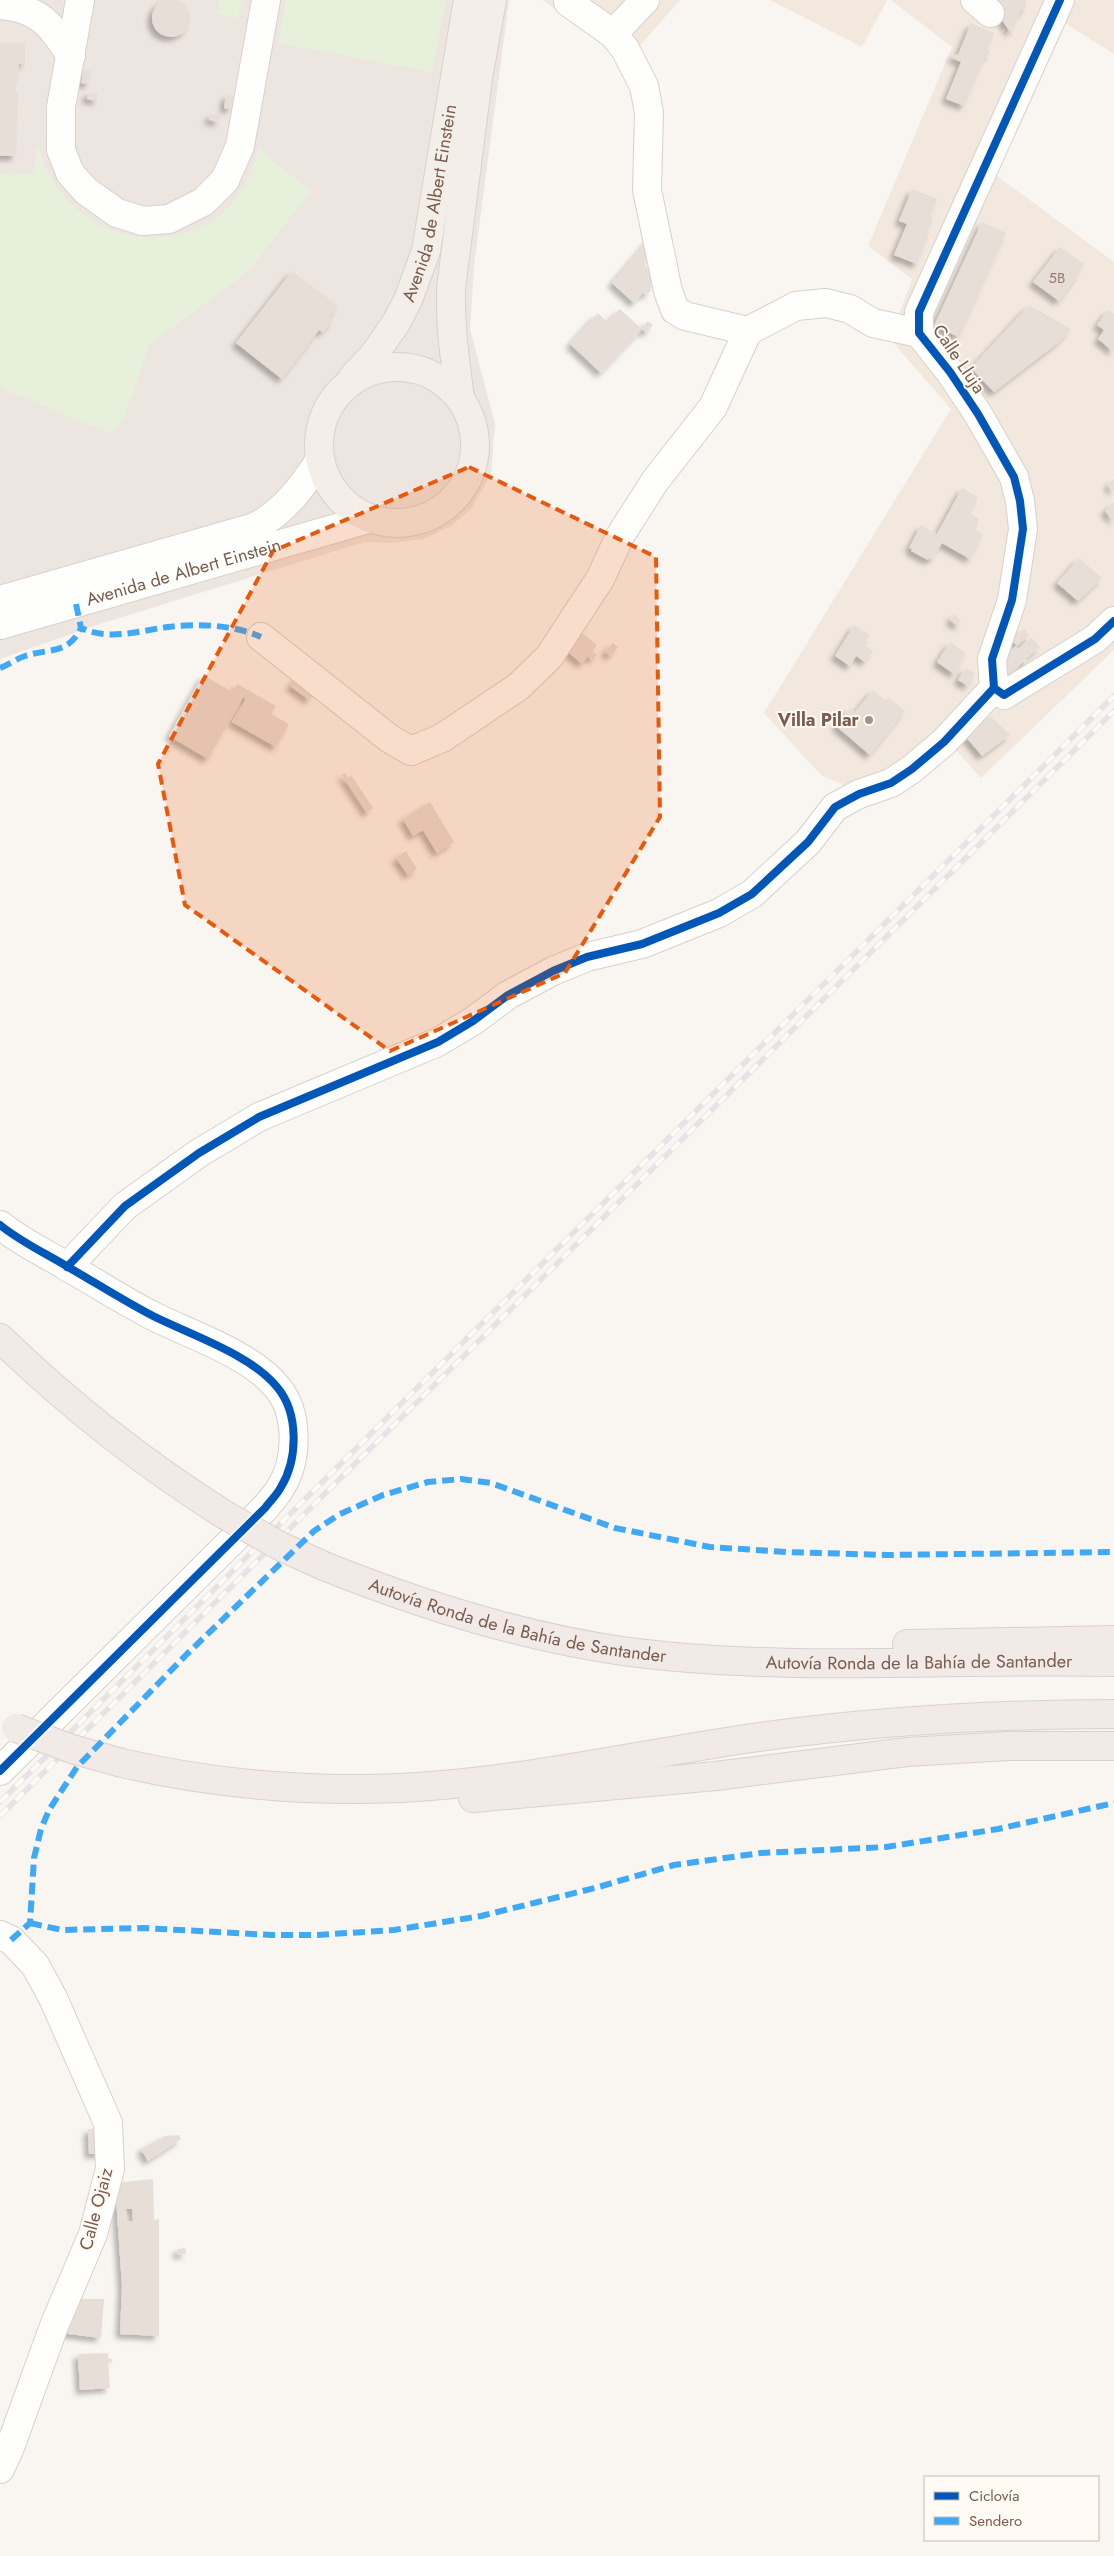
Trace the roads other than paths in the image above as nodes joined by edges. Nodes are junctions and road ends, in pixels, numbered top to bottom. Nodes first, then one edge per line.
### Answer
1 (80, 0) edge
2 (266, 0) edge
3 (468, 0) edge
4 (492, 0) edge
5 (645, 0) edge
6 (1060, 0) edge
7 (568, 2) dead end
8 (0, 4) edge
9 (613, 34) junction
10 (71, 56) junction
11 (748, 331) junction
12 (920, 333) junction
13 (345, 386) junction
14 (460, 398) junction
15 (320, 460) junction
16 (368, 519) junction
17 (0, 600) edge
18 (1114, 620) edge
19 (0, 625) edge
20 (261, 637) dead end
21 (994, 688) junction
22 (0, 1225) edge
23 (67, 1266) junction
24 (0, 1338) edge
25 (1114, 1640) edge
26 (623, 1651) junction
27 (1114, 1662) edge
28 (1114, 1714) edge
29 (8, 1725) edge
30 (1114, 1746) edge
31 (0, 1771) edge
32 (196, 1777) junction
33 (0, 1935) edge
34 (0, 2469) edge

1 - 10 street
2 - 10 street
3 - 13 main road, Avenida de Albert Einstein
4 - 14 main road, Avenida de Albert Einstein
5 - 9 street
6 - 12 street, Calle Lluja
7 - 9 street
8 - 10 street
9 - 11 street
11 - 12 street
11 - 20 street
12 - 21 street, Calle Lluja
13 - 14 main road
13 - 15 main road
14 - 16 main road
15 - 16 main road
15 - 17 street, Avenida de Albert Einstein
16 - 19 street, Avenida de Albert Einstein
18 - 21 street
21 - 23 street
22 - 23 street
23 - 31 street
24 - 26 highway, Autovía Ronda de la Bahía de Santander, bridge
25 - 26 highway
26 - 27 highway, Autovía Ronda de la Bahía de Santander
28 - 32 highway
29 - 32 highway, bridge
30 - 32 highway
33 - 34 street, Calle Ojaiz

